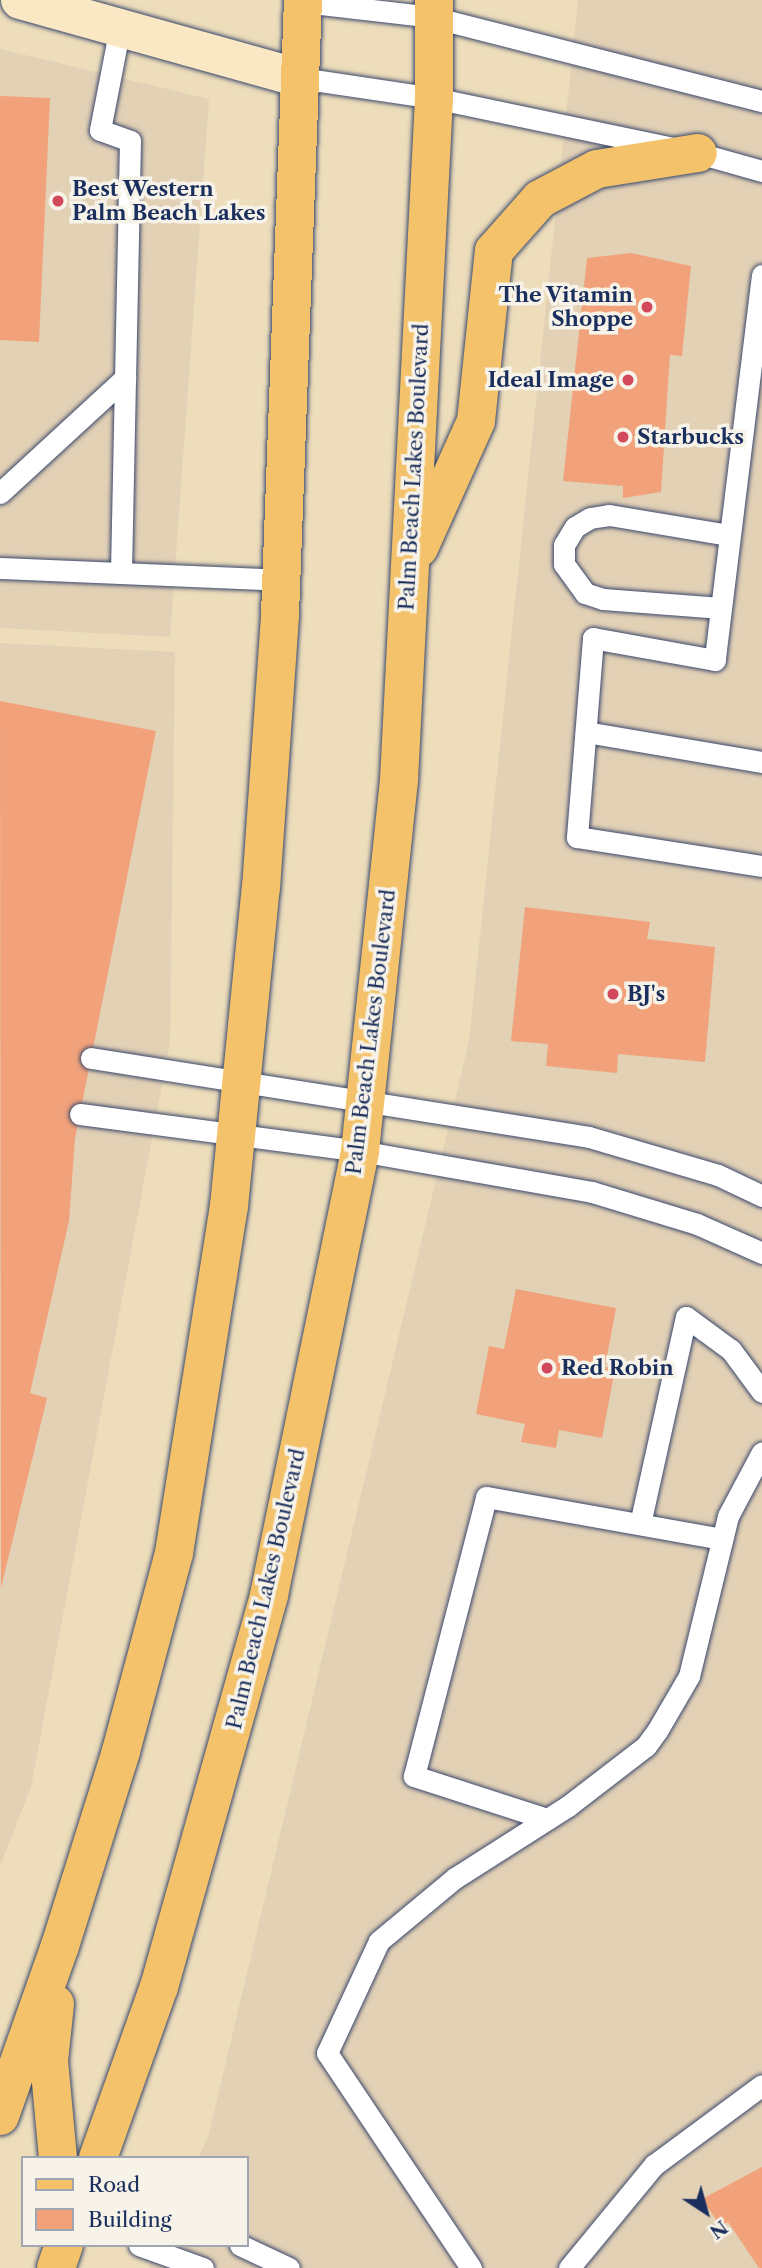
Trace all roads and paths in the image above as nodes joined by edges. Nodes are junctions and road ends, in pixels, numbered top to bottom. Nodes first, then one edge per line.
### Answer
1 (20, 0) edge
2 (298, 1) edge
3 (433, 9) edge
4 (120, 27) junction
5 (300, 78) junction
6 (434, 98) junction
7 (762, 101) edge
8 (698, 153) junction
9 (762, 171) edge
10 (762, 275) edge
11 (758, 333) edge
12 (125, 378) junction
13 (0, 494) edge
14 (729, 535) junction
15 (0, 568) edge
16 (410, 569) junction
17 (121, 573) junction
18 (282, 580) junction
19 (721, 608) junction
20 (586, 732) junction
21 (762, 762) edge
22 (762, 866) edge
23 (91, 1058) dead end
24 (242, 1080) junction
25 (367, 1102) junction
26 (80, 1114) dead end
27 (236, 1136) junction
28 (360, 1152) junction
29 (762, 1196) edge
30 (762, 1253) edge
31 (762, 1392) edge
32 (762, 1452) edge
33 (640, 1524) junction
34 (722, 1539) junction
35 (547, 1819) junction
36 (60, 1946) junction
37 (762, 2085) edge
38 (0, 2116) edge
39 (58, 2156) edge
40 (99, 2156) edge
41 (63, 2247) edge
42 (145, 2247) edge
43 (244, 2247) edge
44 (56, 2268) edge
45 (203, 2268) edge
46 (289, 2268) edge
47 (471, 2268) edge
48 (569, 2268) edge

1 - 4 street
2 - 3 lane
2 - 5 main road
3 - 6 main road, Palm Beach Lakes Boulevard
3 - 7 lane
4 - 5 street
4 - 12 lane
5 - 6 lane
5 - 18 main road
6 - 8 lane
6 - 16 main road, Palm Beach Lakes Boulevard
8 - 9 lane
8 - 16 main road
10 - 11 lane
11 - 14 lane
12 - 13 lane
12 - 17 lane
14 - 19 lane
14 - 19 lane
15 - 17 lane
16 - 25 main road, Palm Beach Lakes Boulevard
17 - 18 lane
18 - 24 main road
19 - 20 lane
20 - 21 lane
20 - 22 lane
23 - 24 lane
24 - 25 lane
24 - 27 main road
25 - 28 main road, Palm Beach Lakes Boulevard
25 - 29 lane
26 - 27 lane
27 - 28 lane
27 - 36 main road
28 - 30 lane
28 - 40 main road, Palm Beach Lakes Boulevard
31 - 33 lane
32 - 34 lane
33 - 34 lane
33 - 35 lane
34 - 35 lane
35 - 47 lane
36 - 38 main road
36 - 39 main road
37 - 48 lane
41 - 44 main road
42 - 45 lane
43 - 46 lane

